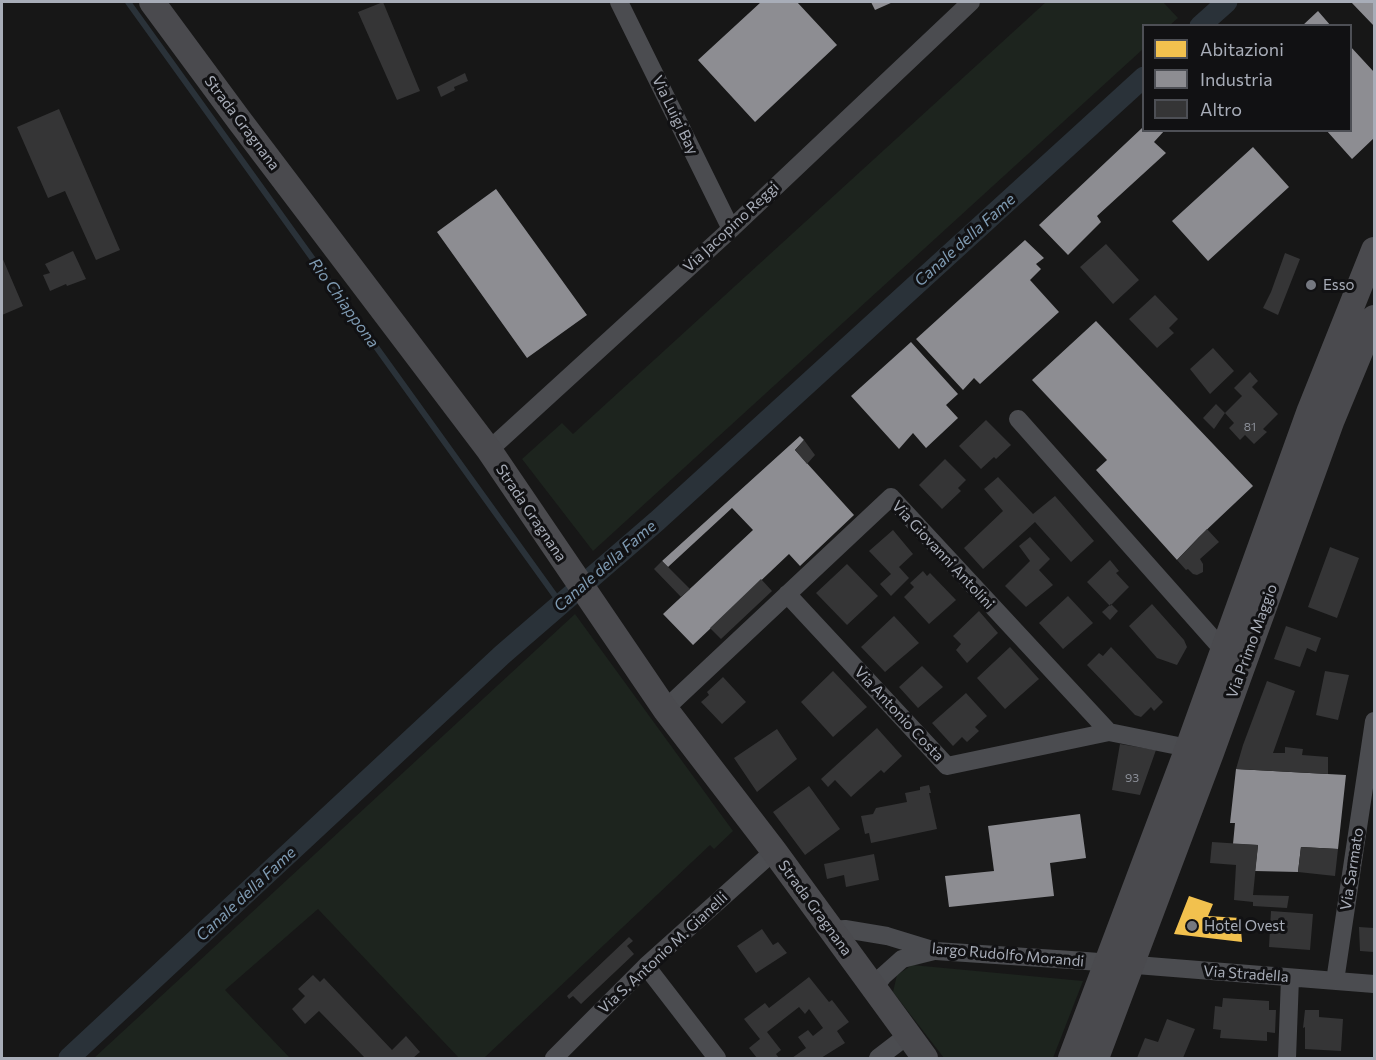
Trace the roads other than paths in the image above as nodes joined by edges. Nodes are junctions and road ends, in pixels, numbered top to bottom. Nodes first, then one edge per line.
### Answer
1 (152, 2) edge
2 (619, 2) edge
3 (971, 2) edge
4 (731, 228) junction
5 (1374, 250) edge
6 (1374, 318) edge
7 (1018, 419) dead end
8 (489, 450) junction
9 (787, 594) junction
10 (1223, 650) junction
11 (665, 709) junction
12 (1374, 721) edge
13 (1109, 732) junction
14 (1188, 748) junction
15 (774, 851) junction
16 (830, 930) junction
17 (936, 951) junction
18 (1118, 964) junction
19 (646, 966) junction
20 (1290, 978) junction
21 (1335, 981) junction
22 (1374, 984) edge
23 (874, 988) junction
24 (908, 1035) junction
25 (554, 1059) edge
26 (717, 1059) edge
27 (878, 1059) edge
28 (925, 1059) edge
29 (1071, 1059) edge
30 (1096, 1059) edge
31 (1287, 1059) edge

1 - 8 main road, Strada Gragnana
2 - 4 street, Via Luigi Bay
3 - 4 street, Via Jacopino Reggi
4 - 8 street, Via Jacopino Reggi
5 - 10 main road, Via Primo Maggio
6 - 18 main road, Via Primo Maggio
7 - 10 street, Via Primo Maggio
8 - 11 main road, Strada Gragnana
9 - 11 street, Via Giovanni Antolini
9 - 13 street, Via Antonio Costa
9 - 13 street, Via Giovanni Antolini
10 - 14 main road, Via Primo Maggio
11 - 15 main road, Strada Gragnana
12 - 21 street, Via Sarmato
13 - 14 street
14 - 18 main road, Via Primo Maggio
15 - 16 main road, Strada Gragnana
15 - 19 street, Via S. Antonio M. Gianelli
16 - 17 street, largo Rudolfo Morandi
16 - 23 main road, Strada Gragnana
17 - 18 street, largo Rudolfo Morandi
17 - 23 street
18 - 20 street, Via Stradella
18 - 29 main road
18 - 30 main road
19 - 25 street, Via S. Antonio M. Gianelli
19 - 26 street
20 - 21 street, Via Stradella
20 - 31 street
21 - 22 street, Via Stradella
23 - 24 main road, Strada Gragnana
24 - 27 street
24 - 28 main road, Strada Gragnana

